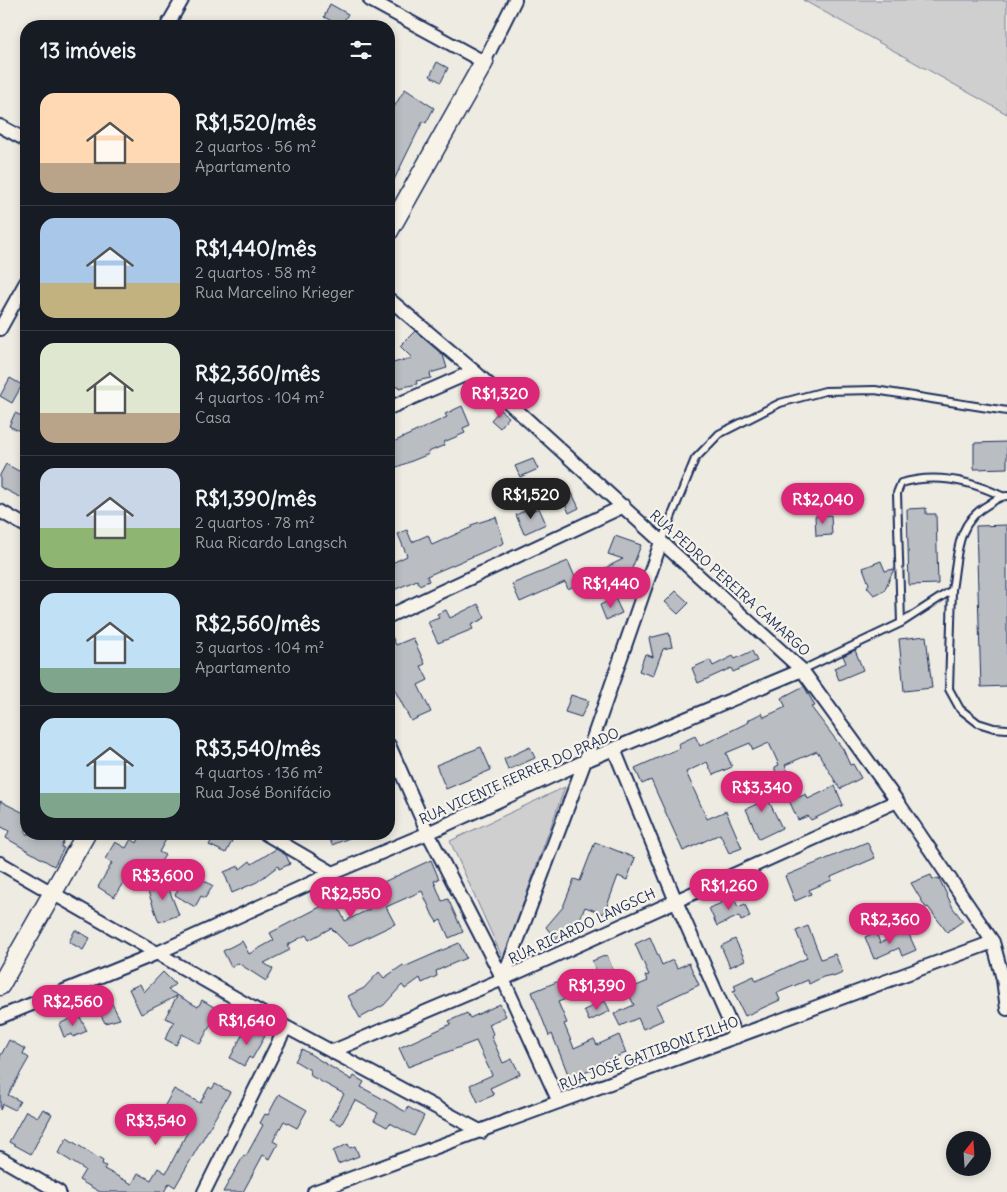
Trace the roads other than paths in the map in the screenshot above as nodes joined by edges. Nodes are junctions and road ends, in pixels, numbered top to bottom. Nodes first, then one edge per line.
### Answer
1 (182, 0) edge
2 (370, 0) edge
3 (515, 0) edge
4 (171, 20) edge
5 (484, 62) junction
6 (0, 126) edge
7 (20, 137) edge
8 (395, 220) edge
9 (20, 293) edge
10 (395, 303) edge
11 (0, 329) edge
12 (474, 371) junction
13 (395, 405) edge
14 (1007, 411) edge
15 (1004, 496) edge
16 (624, 506) junction
17 (0, 511) edge
18 (20, 523) edge
19 (661, 542) junction
20 (952, 590) junction
21 (395, 613) edge
22 (901, 623) junction
23 (802, 670) junction
24 (1007, 728) edge
25 (614, 749) junction
26 (395, 759) edge
27 (585, 761) junction
28 (897, 801) junction
29 (428, 834) junction
30 (83, 840) edge
31 (276, 840) edge
32 (0, 863) edge
33 (333, 873) junction
34 (52, 894) junction
35 (675, 899) junction
36 (993, 942) junction
37 (155, 954) junction
38 (503, 979) junction
39 (0, 986) edge
40 (1007, 1009) edge
41 (0, 1017) edge
42 (286, 1028) junction
43 (736, 1037) junction
44 (333, 1051) junction
45 (559, 1102) junction
46 (482, 1132) junction
47 (0, 1158) edge
48 (59, 1192) edge
49 (204, 1192) edge
50 (314, 1192) edge

1 - 4 street
2 - 5 street
3 - 5 street
5 - 8 street
6 - 7 street
9 - 11 street
10 - 12 street, RUA PEDRO PEREIRA CAMARGO
12 - 13 street
12 - 16 street, RUA PEDRO PEREIRA CAMARGO
14 - 19 lane
15 - 20 lane
15 - 22 lane
16 - 19 street, RUA PEDRO PEREIRA CAMARGO
16 - 21 street
17 - 18 street
19 - 23 street, RUA PEDRO PEREIRA CAMARGO
19 - 27 street
20 - 22 lane
20 - 24 lane
22 - 23 lane
23 - 25 street, RUA VICENTE FERRER DO PRADO
23 - 28 street, RUA PEDRO PEREIRA CAMARGO
25 - 27 street, RUA VICENTE FERRER DO PRADO
25 - 35 street
26 - 29 street
27 - 29 street, RUA VICENTE FERRER DO PRADO
27 - 38 street
28 - 35 street, RUA RICARDO LANGSCH
28 - 36 street, RUA PEDRO PEREIRA CAMARGO
29 - 33 street, RUA VICENTE FERRER DO PRADO
29 - 38 street
30 - 34 street
31 - 33 street
32 - 34 street
33 - 37 street, RUA VICENTE FERRER DO PRADO
34 - 37 street
34 - 39 street
35 - 38 street, RUA RICARDO LANGSCH
35 - 43 street
36 - 40 street
36 - 43 street, RUA JOSÉ GATTIBONI FILHO
37 - 41 street, RUA VICENTE FERRER DO PRADO
37 - 42 street
38 - 44 street, RUA RICARDO LANGSCH
38 - 45 street
42 - 44 street
42 - 49 street
43 - 45 street, RUA JOSÉ GATTIBONI FILHO
44 - 46 street
45 - 46 street, RUA JOSÉ GATTIBONI FILHO
46 - 50 street, RUA JOSÉ GATTIBONI FILHO
47 - 48 street

